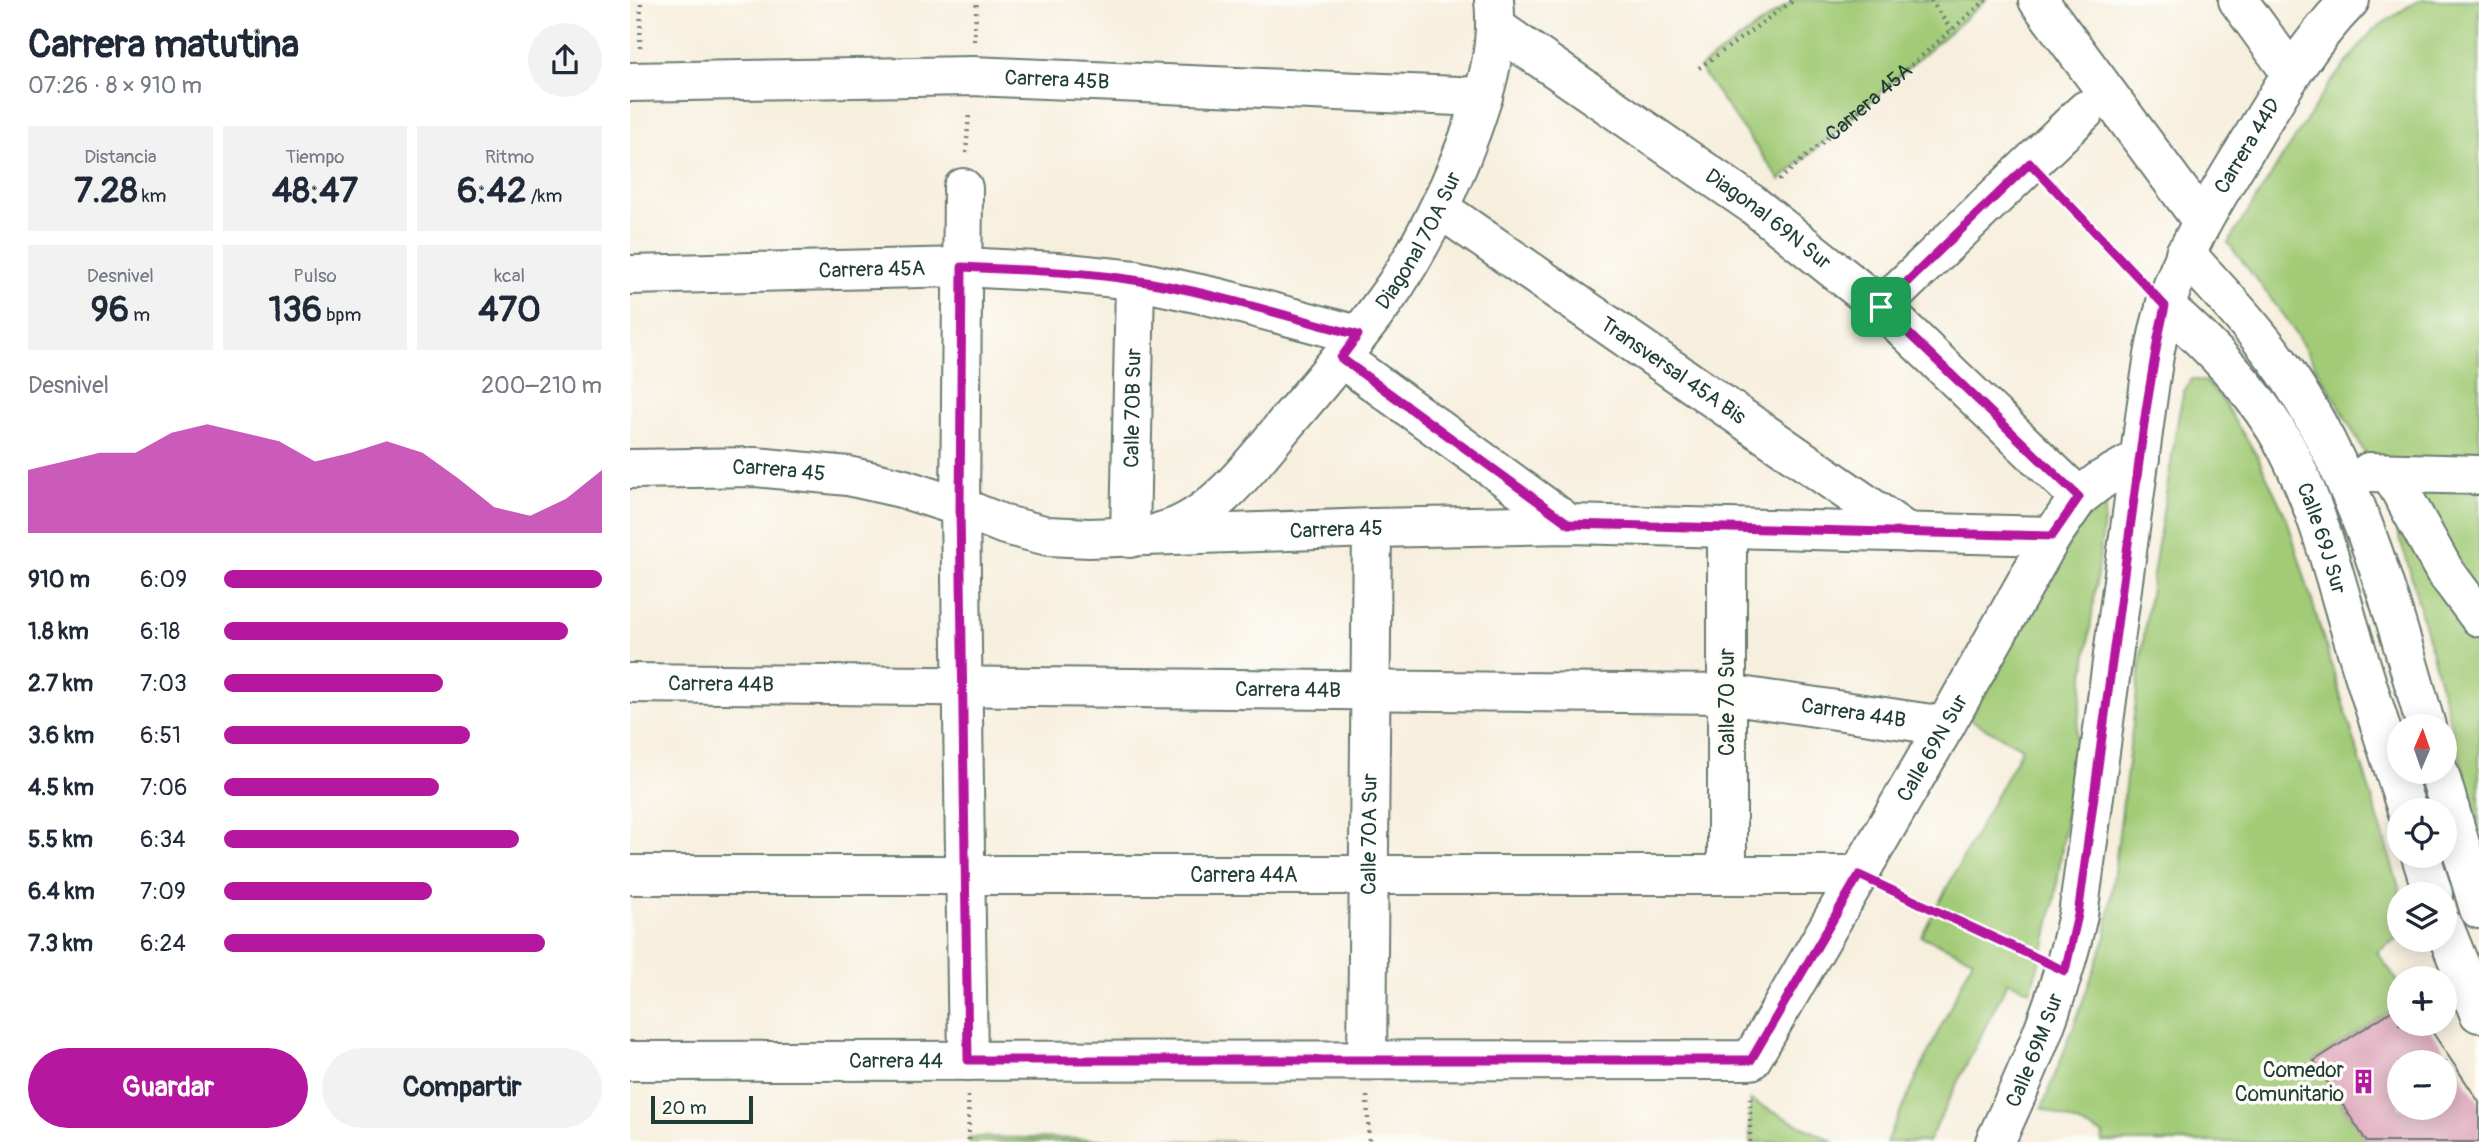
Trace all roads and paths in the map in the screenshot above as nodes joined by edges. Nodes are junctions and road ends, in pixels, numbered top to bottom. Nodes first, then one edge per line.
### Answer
1 (641, 0) edge
2 (1794, 0) edge
3 (1931, 0) edge
4 (1986, 0) edge
5 (2038, 0) edge
6 (2238, 0) edge
7 (2350, 0) edge
8 (1494, 14) edge
9 (1951, 30) junction
10 (1699, 68) dead end
11 (2291, 73) junction
12 (635, 82) edge
13 (1483, 97) junction
14 (2086, 110) dead end
15 (2030, 163) junction
16 (963, 188) dead end
17 (1752, 204) junction
18 (1439, 208) junction
19 (2194, 237) junction
20 (962, 267) junction
21 (630, 275) edge
22 (1135, 280) junction
23 (2165, 306) junction
24 (1881, 307) junction
25 (1349, 347) junction
26 (2140, 458) junction
27 (630, 469) edge
28 (2341, 470) junction
29 (2390, 474) junction
30 (2479, 475) edge
31 (2079, 497) junction
32 (960, 507) junction
33 (1569, 524) junction
34 (1372, 528) junction
35 (1727, 528) junction
36 (1909, 533) junction
37 (2052, 536) junction
38 (1130, 538) junction
39 (2479, 617) edge
40 (630, 683) edge
41 (963, 686) junction
42 (1372, 689) junction
43 (1727, 694) junction
44 (2422, 714) edge
45 (1945, 726) junction
46 (2443, 784) edge
47 (2403, 798) edge
48 (630, 875) edge
49 (965, 875) junction
50 (1368, 875) junction
51 (1727, 875) junction
52 (1859, 875) junction
53 (2479, 909) edge
54 (2454, 952) edge
55 (2065, 971) junction
56 (2479, 1013) edge
57 (968, 1060) junction
58 (1367, 1060) junction
59 (1751, 1060) junction
60 (630, 1061) edge
61 (969, 1142) edge
62 (1369, 1142) edge
63 (1750, 1142) edge
64 (1995, 1142) edge

1 - 12 path
2 - 10 path
3 - 9 path
4 - 9 path, Carrera 45A
5 - 19 street, Calle 69J Sur
6 - 11 street
7 - 11 street, Carrera 44D
8 - 13 street, Diagonal 70A Sur
8 - 17 street, Diagonal 69N Sur
9 - 17 path, Carrera 45A
11 - 19 street, Carrera 44D
12 - 13 street, Carrera 45B
13 - 18 street, Diagonal 70A Sur
14 - 15 street
15 - 23 path
15 - 24 street
16 - 20 street
17 - 24 street, Diagonal 69N Sur
18 - 25 street, Diagonal 70A Sur
18 - 36 street, Transversal 45A Bis
19 - 23 street, Carrera 44D
19 - 28 street, Calle 69J Sur
20 - 21 street, Carrera 45A
20 - 22 street, Carrera 45A
20 - 32 street
22 - 25 street, Carrera 45A
22 - 38 street, Calle 70B Sur
23 - 26 street
23 - 47 street, Calle 69J Sur
24 - 31 street, Diagonal 69N Sur
25 - 33 street
25 - 38 street, Diagonal 70A Sur
26 - 31 street, Calle 69N Sur
26 - 55 street, Calle 69M Sur
27 - 32 street, Carrera 45
28 - 29 street
28 - 44 street, Calle 69J Sur
29 - 30 street
29 - 39 street
31 - 37 street, Calle 69N Sur
32 - 38 street, Carrera 45
32 - 41 street
33 - 34 street, Carrera 45
33 - 35 street, Carrera 45
34 - 38 street, Carrera 45
34 - 42 street, Calle 70A Sur
35 - 36 street, Carrera 45
35 - 43 street, Calle 70 Sur
36 - 37 street, Carrera 45
37 - 45 street, Calle 69N Sur
40 - 41 street, Carrera 44B
41 - 42 street, Carrera 44B
41 - 49 street
42 - 43 street, Carrera 44B
42 - 50 street, Calle 70A Sur
43 - 45 street, Carrera 44B
43 - 51 street, Calle 70 Sur
45 - 52 street, Calle 69N Sur
46 - 53 street
48 - 49 street, Carrera 44A
49 - 50 street, Carrera 44A
49 - 57 street
50 - 51 street, Carrera 44A
50 - 58 street, Calle 70A Sur
51 - 52 street, Carrera 44A
52 - 55 path
52 - 59 street, Calle 69N Sur
54 - 56 street
55 - 64 street, Calle 69M Sur
57 - 58 street, Carrera 44
57 - 60 street, Carrera 44
57 - 61 path
58 - 59 street, Carrera 44
58 - 62 path
59 - 63 path

